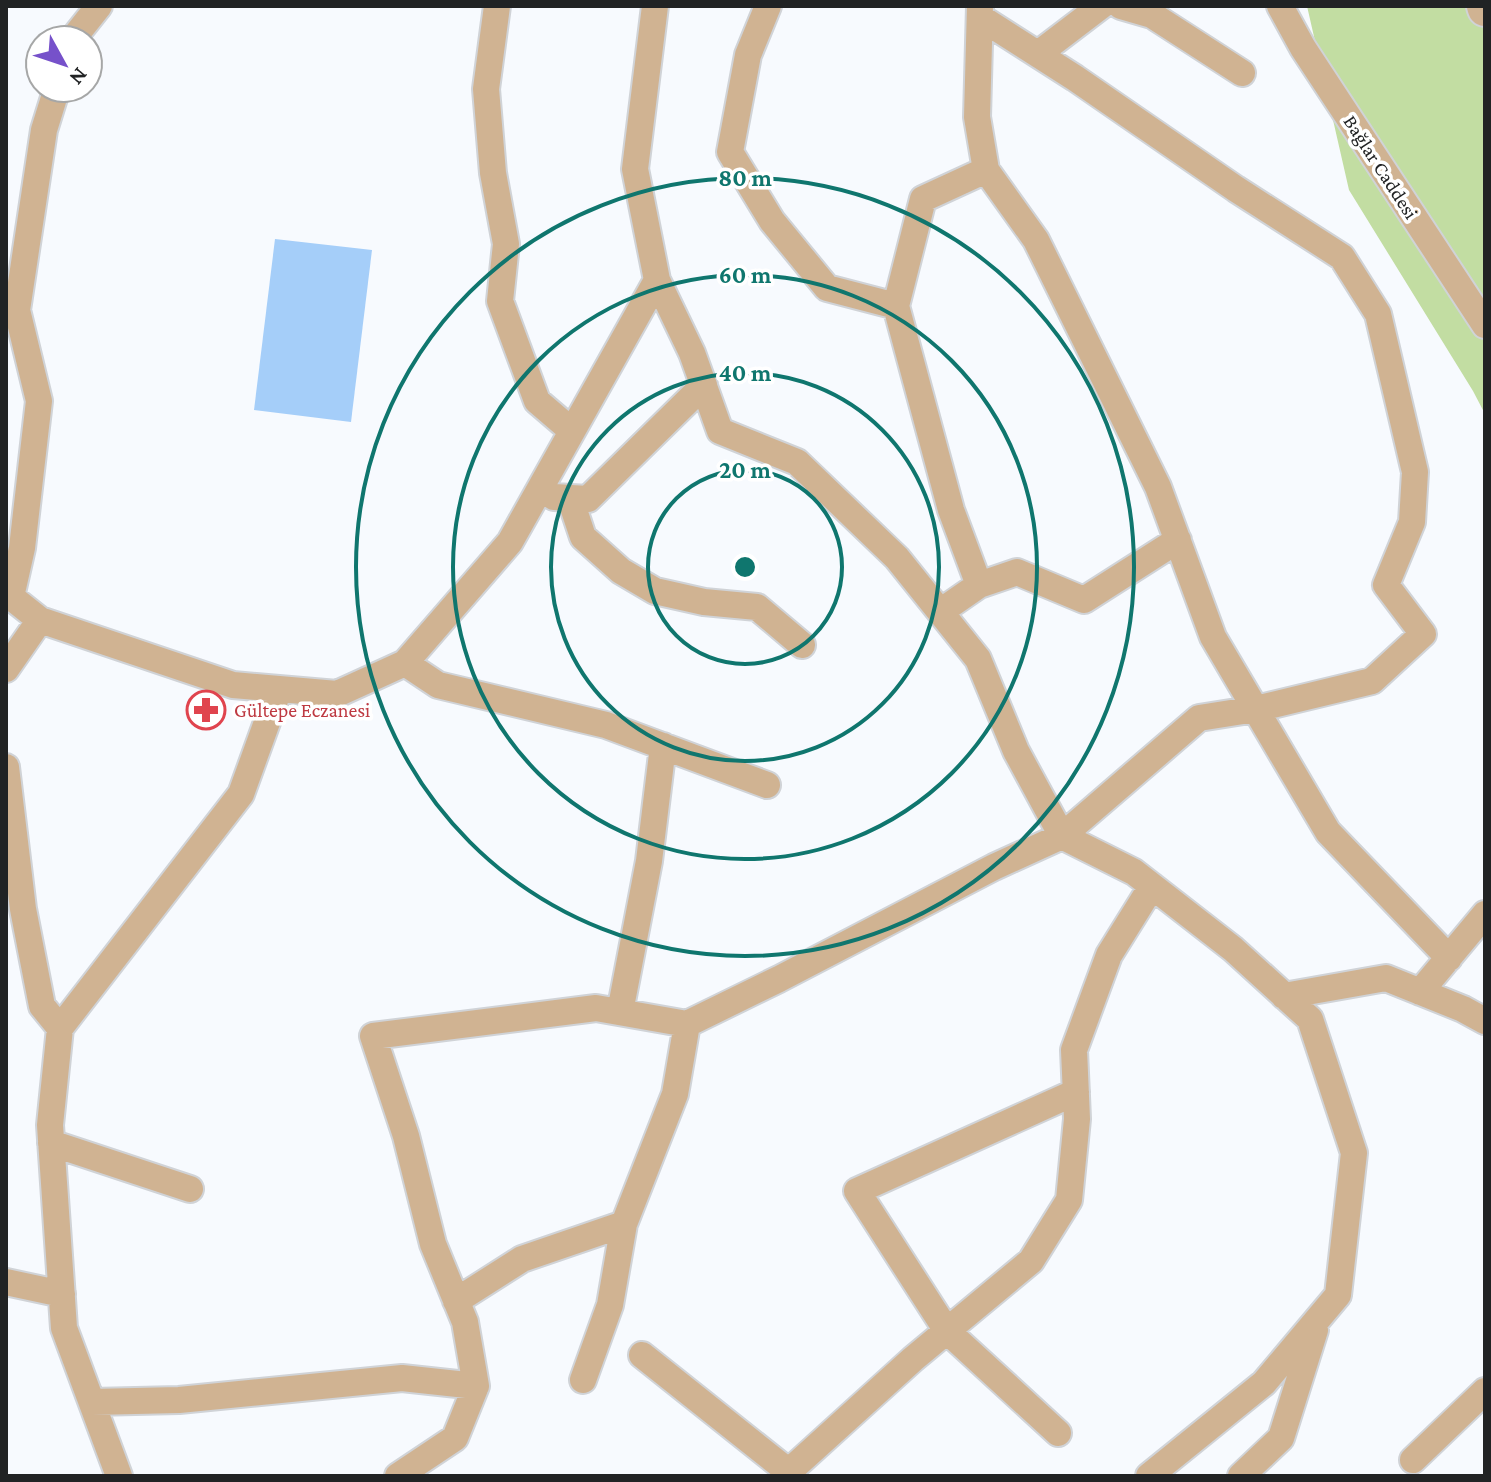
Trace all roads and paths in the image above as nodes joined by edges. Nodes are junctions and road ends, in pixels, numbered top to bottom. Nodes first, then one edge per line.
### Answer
1 (99, 6) edge
2 (497, 6) edge
3 (655, 6) edge
4 (768, 6) edge
5 (1101, 6) edge
6 (1121, 6) edge
7 (1280, 6) edge
8 (980, 12) edge
9 (85, 24) edge
10 (1038, 54) junction
11 (1242, 73) dead end
12 (52, 104) edge
13 (986, 170) junction
14 (657, 280) junction
15 (896, 306) junction
16 (17, 310) junction
17 (1485, 325) edge
18 (6, 345) edge
19 (704, 385) junction
20 (572, 431) junction
21 (535, 497) junction
22 (570, 498) junction
23 (1178, 540) junction
24 (979, 585) junction
25 (8, 595) edge
26 (940, 612) junction
27 (40, 620) junction
28 (802, 645) dead end
29 (405, 663) junction
30 (6, 669) edge
31 (279, 689) junction
32 (1256, 709) junction
33 (663, 746) junction
34 (6, 767) edge
35 (767, 785) dead end
36 (1062, 836) junction
37 (1152, 886) junction
38 (1485, 914) edge
39 (1449, 958) junction
40 (1420, 992) junction
41 (1284, 996) junction
42 (620, 1012) junction
43 (1485, 1021) edge
44 (687, 1024) junction
45 (60, 1028) junction
46 (1076, 1092) junction
47 (51, 1143) junction
48 (190, 1189) dead end
49 (624, 1224) junction
50 (6, 1282) edge
51 (62, 1294) junction
52 (456, 1301) junction
53 (1319, 1318) junction
54 (947, 1331) junction
55 (642, 1355) dead end
56 (583, 1380) dead end
57 (476, 1386) junction
58 (1485, 1391) edge
59 (92, 1402) junction
60 (1058, 1433) dead end
61 (1413, 1460) dead end
62 (412, 1471) edge
63 (786, 1474) edge
64 (119, 1476) edge
65 (1149, 1476) edge
66 (1241, 1476) edge

1 - 9 street
2 - 20 street
3 - 14 street
4 - 15 street
5 - 10 street
6 - 11 street
7 - 17 street, Bağlar Caddesi
8 - 10 street
8 - 13 street
10 - 32 street
12 - 16 street
13 - 15 street
13 - 23 street
14 - 19 street
14 - 20 street
15 - 24 street
16 - 18 street
16 - 25 street
19 - 22 street
19 - 26 street
20 - 21 street
21 - 22 street
21 - 29 street
22 - 28 street
23 - 24 street
23 - 32 street
24 - 26 street
25 - 27 street
26 - 36 street
27 - 30 street
27 - 31 street
29 - 31 street
29 - 33 street
31 - 45 street
32 - 36 street
32 - 39 street
33 - 35 street
33 - 42 street
34 - 45 street
36 - 37 street
36 - 44 street
37 - 41 street
37 - 46 street
38 - 39 street
39 - 40 street
40 - 41 street
40 - 43 street
41 - 53 street
42 - 44 street
42 - 52 street
44 - 49 street
45 - 47 street
46 - 54 street
46 - 54 street
47 - 48 street
47 - 51 street
49 - 52 street
49 - 56 street
50 - 51 street
51 - 59 street
52 - 57 street
53 - 65 street
53 - 66 street
54 - 60 street
54 - 63 street
55 - 63 street
57 - 59 street
57 - 62 street
58 - 61 street
59 - 64 street

